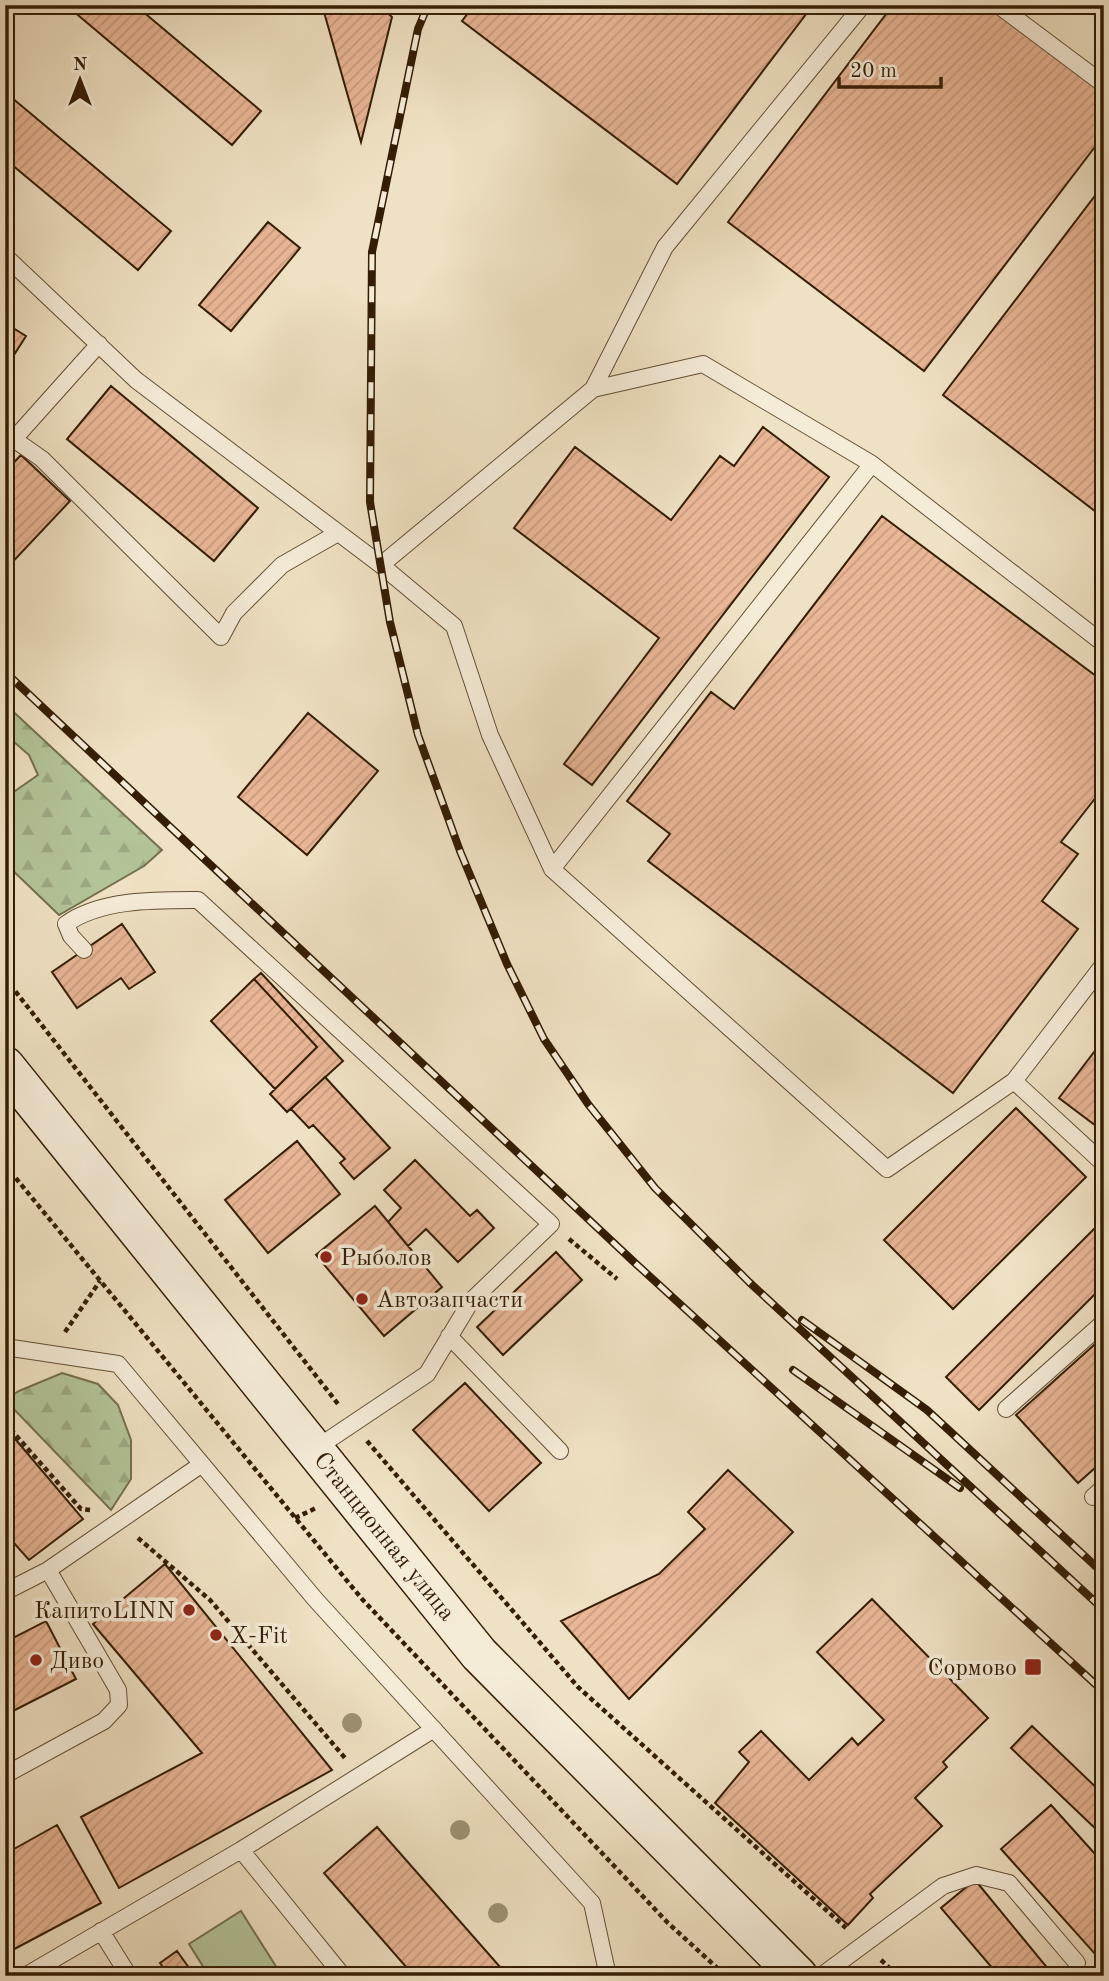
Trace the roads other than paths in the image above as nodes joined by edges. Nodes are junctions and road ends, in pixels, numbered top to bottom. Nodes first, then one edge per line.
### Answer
1 (863, 5) edge
2 (998, 5) edge
3 (1102, 83) edge
4 (5, 256) edge
5 (99, 344) junction
6 (593, 388) junction
7 (9, 436) edge
8 (872, 464) junction
9 (338, 533) junction
10 (380, 565) junction
11 (1104, 644) edge
12 (552, 869) junction
13 (84, 950) dead end
14 (1104, 964) edge
15 (5, 1066) edge
16 (1014, 1081) junction
17 (1104, 1164) edge
18 (1104, 1322) edge
19 (449, 1336) junction
20 (5, 1348) edge
21 (1006, 1409) dead end
22 (315, 1448) junction
23 (560, 1451) dead end
24 (202, 1464) junction
25 (48, 1570) junction
26 (5, 1592) edge
27 (434, 1729) junction
28 (5, 1775) edge
29 (241, 1850) junction
30 (101, 1931) junction
31 (1077, 1963) dead end
32 (25, 1976) edge
33 (129, 1976) edge
34 (343, 1976) edge
35 (608, 1976) edge
36 (798, 1976) edge
37 (821, 1976) edge

1 - 6 lane
2 - 3 lane
4 - 5 lane
5 - 7 lane
5 - 9 lane
6 - 8 lane
6 - 10 lane
7 - 9 lane
8 - 11 lane
8 - 12 lane
9 - 10 lane
10 - 12 lane
12 - 16 lane
13 - 19 lane
14 - 16 lane
15 - 22 street, Станционная улица
16 - 17 lane
18 - 21 lane
19 - 22 lane
19 - 23 lane
20 - 24 lane
22 - 36 street, Станционная улица
24 - 25 lane
24 - 27 lane
25 - 26 lane
25 - 28 lane
27 - 29 lane
27 - 35 lane
29 - 30 lane
29 - 34 lane
30 - 32 lane
30 - 33 lane
31 - 37 lane

